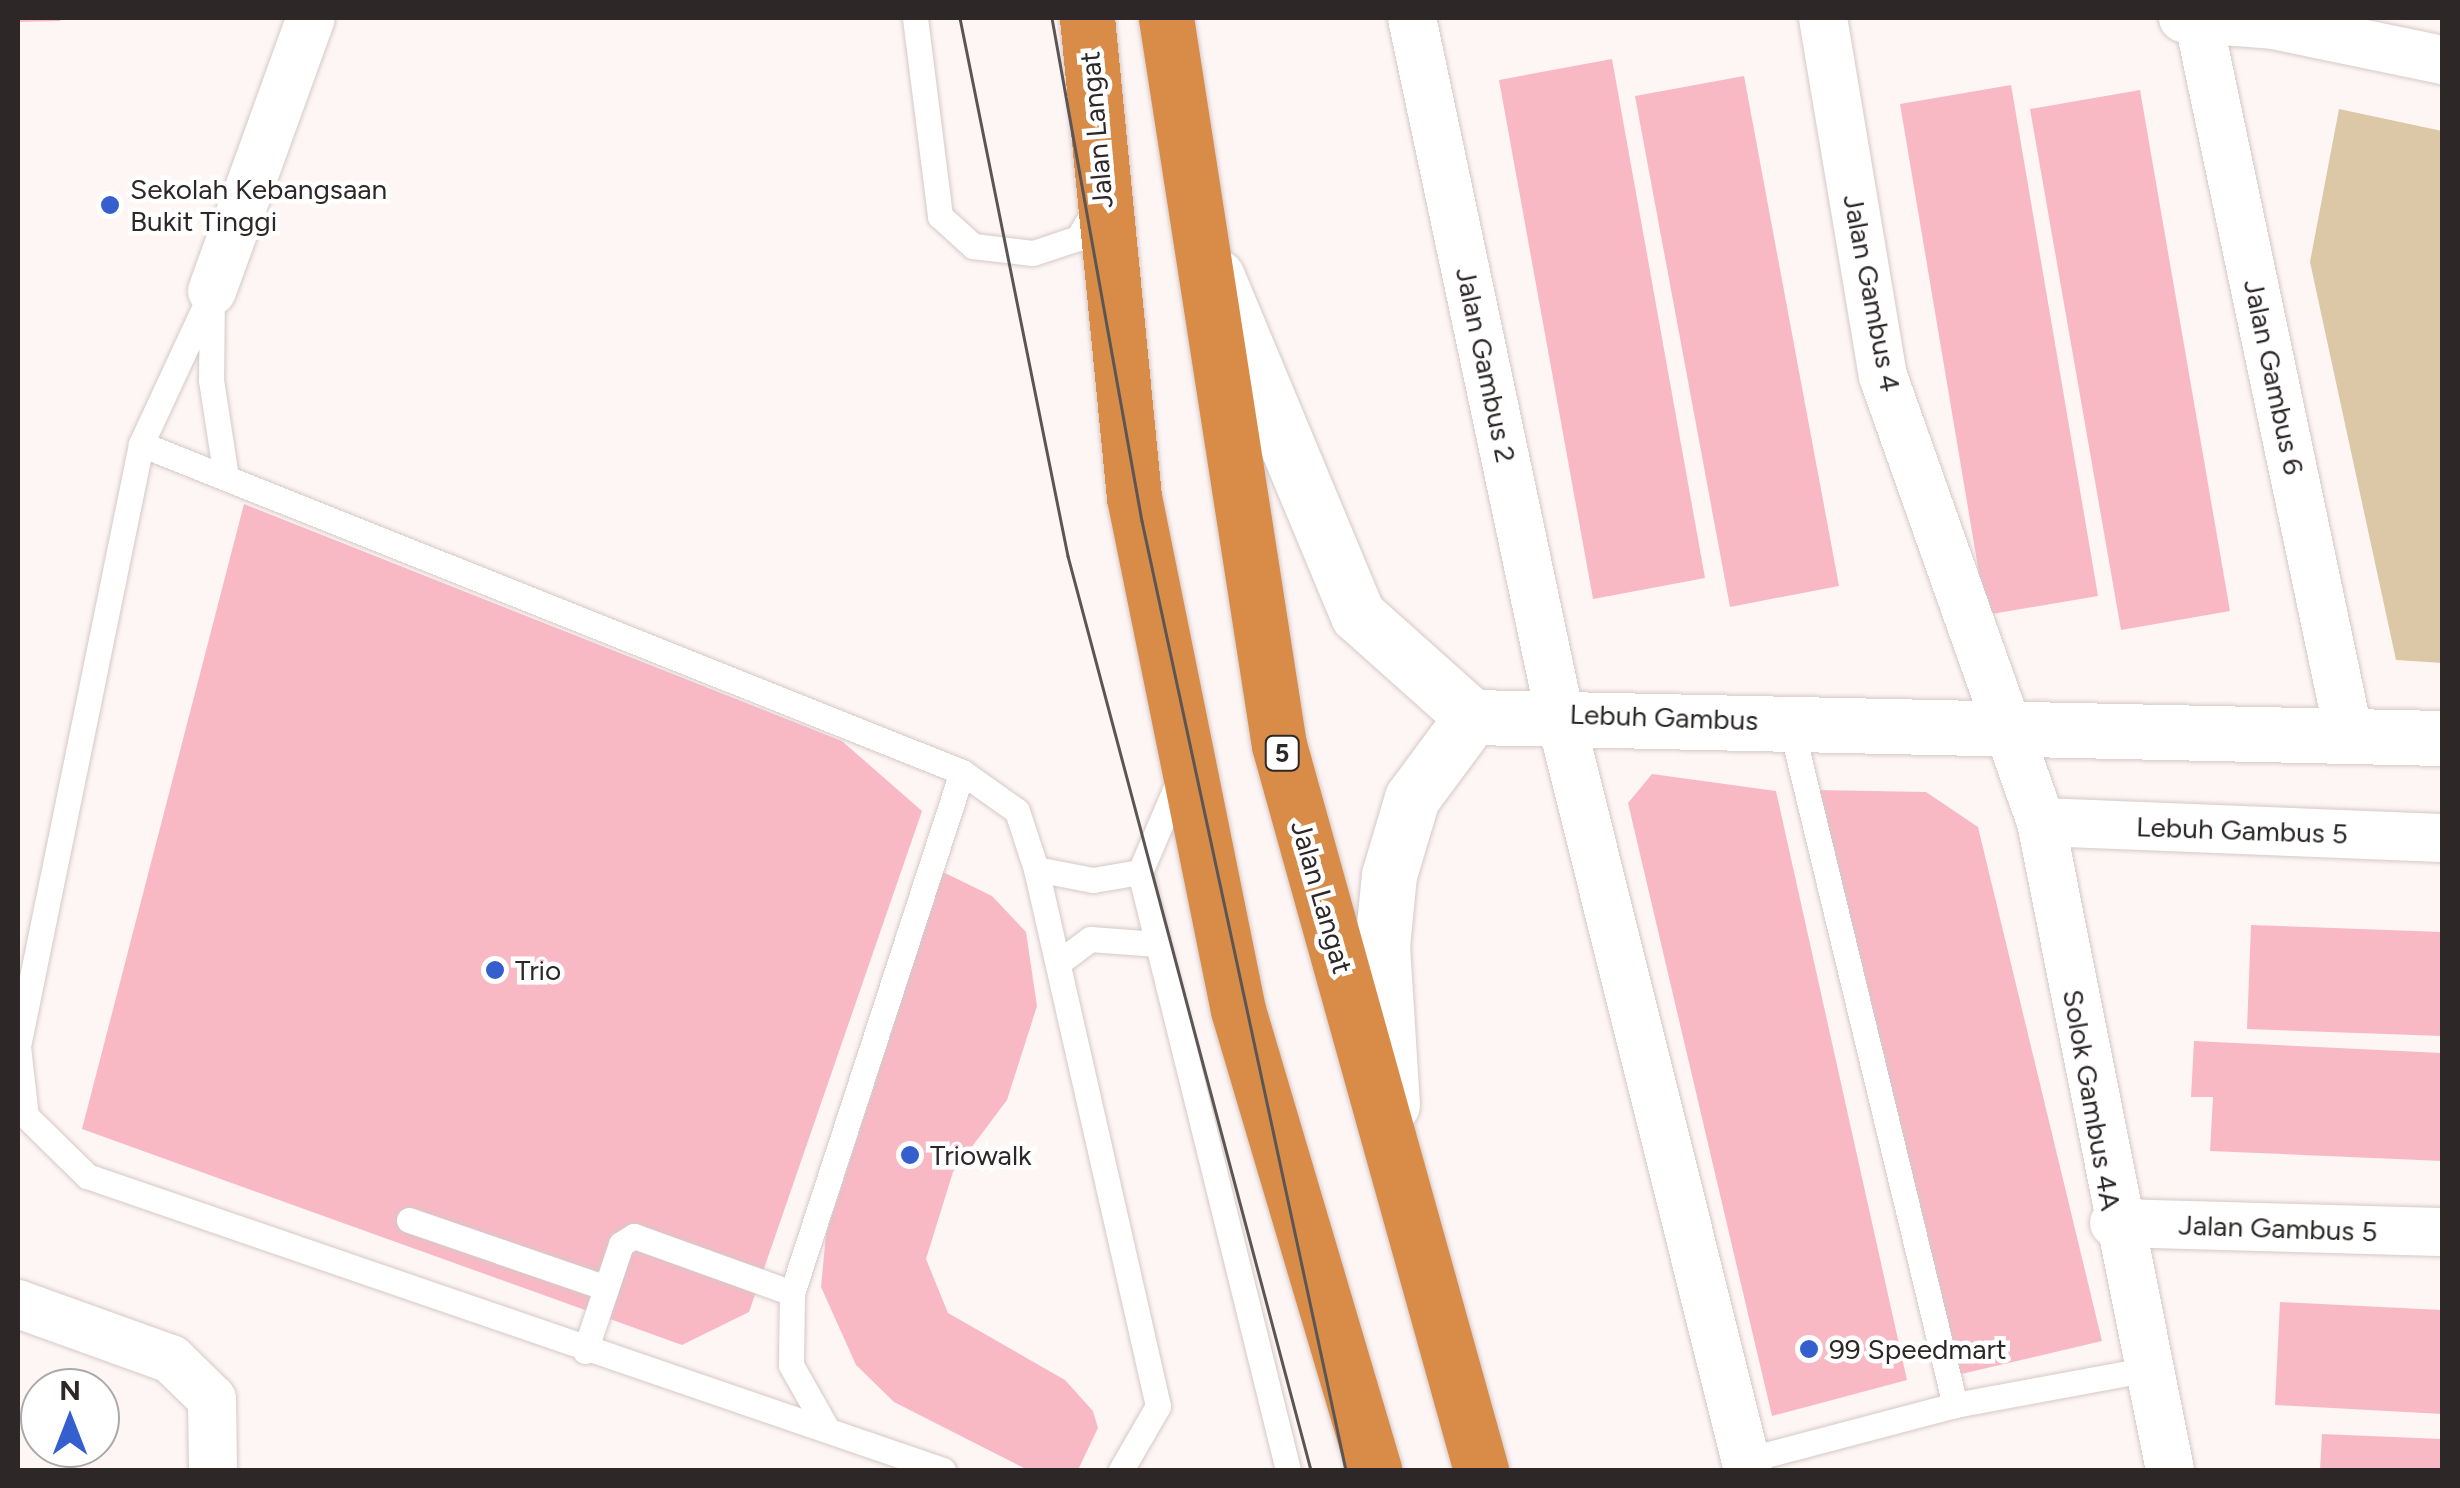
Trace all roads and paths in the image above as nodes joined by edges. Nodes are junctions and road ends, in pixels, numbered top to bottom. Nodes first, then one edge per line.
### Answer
1 (311, 18) edge
2 (915, 18) edge
3 (1087, 18) edge
4 (1166, 18) edge
5 (1412, 18) edge
6 (1822, 18) edge
7 (2183, 18) edge
8 (2198, 18) edge
9 (2328, 26) edge
10 (2442, 60) edge
11 (1102, 197) junction
12 (1192, 214) junction
13 (212, 292) junction
14 (141, 444) junction
15 (226, 477) junction
16 (1559, 712) junction
17 (1472, 717) junction
18 (1790, 722) junction
19 (2011, 730) junction
20 (2350, 736) junction
21 (1188, 737) junction
22 (2442, 738) edge
23 (962, 772) junction
24 (2040, 822) junction
25 (2442, 838) edge
26 (1036, 870) junction
27 (1140, 872) junction
28 (1157, 944) junction
29 (1058, 963) junction
30 (18, 1047) edge
31 (1396, 1161) junction
32 (409, 1220) dead end
33 (2114, 1222) junction
34 (2442, 1232) edge
35 (606, 1288) junction
36 (792, 1293) junction
37 (18, 1304) edge
38 (585, 1352) junction
39 (2144, 1370) junction
40 (1955, 1404) junction
41 (827, 1429) junction
42 (1745, 1466) edge
43 (213, 1470) edge
44 (943, 1470) edge
45 (1122, 1470) edge
46 (1288, 1470) edge
47 (1374, 1470) edge
48 (1481, 1470) edge
49 (2170, 1470) edge

1 - 13 street
2 - 11 lane
3 - 11 highway, Jalan Langat
4 - 12 highway, Jalan Langat / 5
5 - 16 street, Jalan Gambus 2
6 - 19 street, Jalan Gambus 4
7 - 8 street
8 - 9 street
8 - 20 street, Jalan Gambus 6
9 - 10 street
11 - 21 highway, Jalan Langat
12 - 17 street
12 - 31 highway, Jalan Langat / 5
13 - 14 lane
13 - 15 lane
14 - 15 lane
14 - 30 lane
15 - 23 lane
16 - 17 street, Lebuh Gambus
16 - 18 street, Lebuh Gambus
16 - 42 street, Jalan Gambus 2
17 - 31 street
18 - 19 street, Lebuh Gambus
18 - 40 lane
19 - 20 street, Lebuh Gambus
19 - 24 street, Solok Gambus 4A
20 - 22 street, Lebuh Gambus
21 - 27 lane
21 - 47 highway, Jalan Langat
23 - 26 lane
23 - 36 lane
24 - 25 street, Lebuh Gambus 5
24 - 33 street, Solok Gambus 4A
26 - 27 lane
26 - 29 lane
27 - 28 lane
28 - 29 lane
28 - 46 lane
29 - 45 lane
30 - 38 lane
31 - 48 highway, Jalan Langat / 5
32 - 35 lane
33 - 34 street, Jalan Gambus 5
33 - 39 street, Solok Gambus 4A
35 - 36 lane
35 - 38 lane
36 - 41 lane
37 - 43 street
38 - 41 lane
39 - 40 lane
39 - 49 street, Solok Gambus 4A
40 - 42 lane
41 - 44 lane

